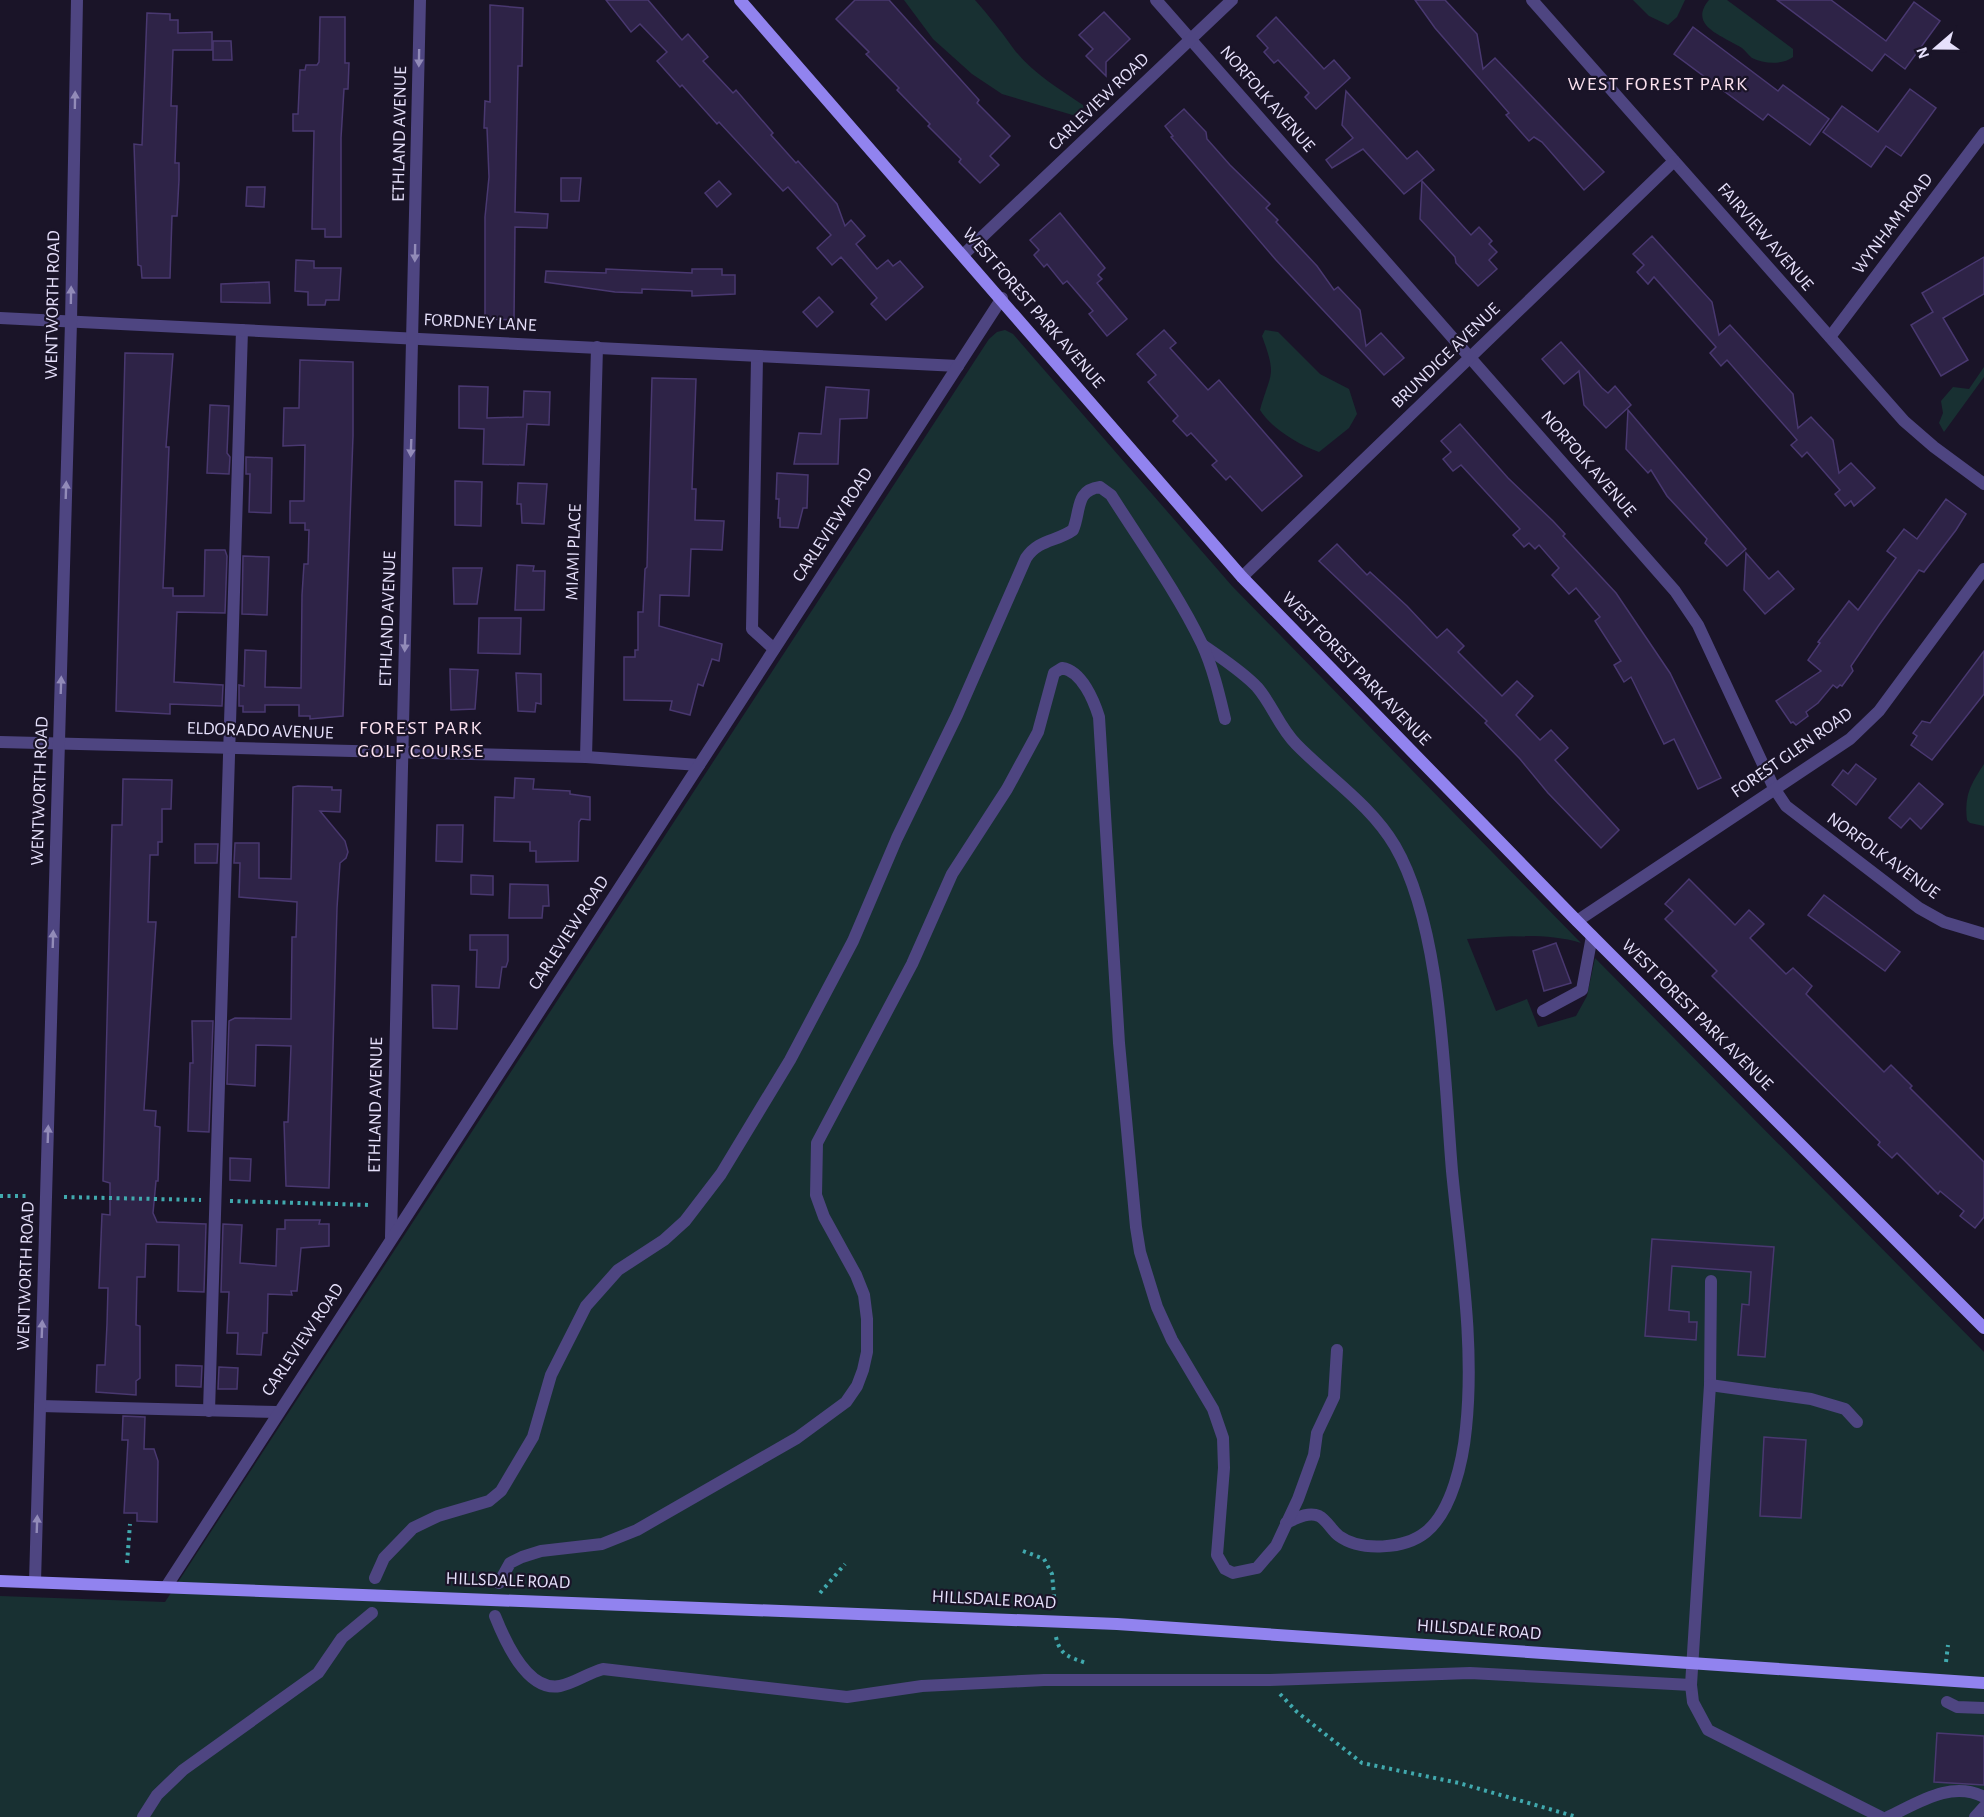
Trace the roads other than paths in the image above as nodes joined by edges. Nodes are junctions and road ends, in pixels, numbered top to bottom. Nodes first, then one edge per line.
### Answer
1 (77, 0) edge
2 (420, 0) edge
3 (740, 0) edge
4 (1156, 0) edge
5 (1232, 0) edge
6 (1532, 0) edge
7 (1191, 39) junction
8 (1984, 133) edge
9 (1674, 161) junction
10 (964, 254) junction
11 (1002, 298) junction
12 (0, 318) edge
13 (71, 322) junction
14 (242, 330) junction
15 (1830, 337) junction
16 (414, 338) junction
17 (597, 347) junction
18 (1470, 357) junction
19 (757, 358) junction
20 (958, 366) junction
21 (1984, 484) edge
22 (1984, 568) edge
23 (1242, 577) junction
24 (1202, 645) junction
25 (774, 649) junction
26 (1225, 719) dead end
27 (0, 742) edge
28 (59, 743) junction
29 (230, 748) junction
30 (402, 753) junction
31 (586, 758) junction
32 (699, 765) junction
33 (1774, 788) junction
34 (1577, 921) junction
35 (1984, 934) edge
36 (1592, 936) junction
37 (1543, 1011) dead end
38 (391, 1240) junction
39 (1711, 1281) dead end
40 (1983, 1325) edge
41 (1336, 1350) dead end
42 (1710, 1385) junction
43 (40, 1406) junction
44 (208, 1411) junction
45 (277, 1412) junction
46 (1857, 1422) dead end
47 (1287, 1524) junction
48 (375, 1578) dead end
49 (0, 1581) edge
50 (35, 1582) junction
51 (499, 1583) dead end
52 (166, 1587) junction
53 (372, 1613) dead end
54 (495, 1616) dead end
55 (1692, 1663) junction
56 (1984, 1683) edge
57 (1691, 1685) junction
58 (1947, 1702) dead end
59 (1984, 1708) edge
60 (1984, 1797) edge
61 (1984, 1807) edge
62 (143, 1817) edge
63 (1881, 1817) edge
64 (1888, 1817) edge
65 (1975, 1817) edge

13 -> 1 street, WENTWORTH ROAD
2 -> 16 street, ETHLAND AVENUE
3 - 10 main road, WEST FOREST PARK AVENUE
4 - 7 street, NORFOLK AVENUE
5 - 7 street, CARLEVIEW ROAD
6 - 9 street, FAIRVIEW AVENUE
7 - 10 street, CARLEVIEW ROAD
7 - 18 street, NORFOLK AVENUE
8 - 15 street, WYNHAM ROAD
9 - 15 street, FAIRVIEW AVENUE
9 - 18 street, BRUNDIGE AVENUE
10 - 11 main road, WEST FOREST PARK AVENUE
11 - 20 street, CARLEVIEW ROAD
11 - 23 main road, WEST FOREST PARK AVENUE
12 - 13 street, FORDNEY LANE
13 - 14 street, FORDNEY LANE
28 -> 13 street, WENTWORTH ROAD
14 - 16 street, FORDNEY LANE
14 - 29 street
15 - 21 street, FAIRVIEW AVENUE
16 - 17 street, FORDNEY LANE
16 -> 30 street, ETHLAND AVENUE
17 - 19 street, FORDNEY LANE
17 - 31 street, MIAMI PLACE
18 - 23 street, BRUNDIGE AVENUE
18 - 33 street, NORFOLK AVENUE
19 - 20 street, FORDNEY LANE
19 - 25 street
20 - 25 street, CARLEVIEW ROAD
22 - 33 street, FOREST GLEN ROAD
23 - 34 main road, WEST FOREST PARK AVENUE
24 - 26 street
24 - 47 street
24 - 48 street
25 - 32 street, CARLEVIEW ROAD
27 - 28 street, ELDORADO AVENUE
28 - 29 street, ELDORADO AVENUE
43 -> 28 street, WENTWORTH ROAD
29 - 30 street, ELDORADO AVENUE
29 - 44 street
30 - 31 street, ELDORADO AVENUE
30 - 38 street, ETHLAND AVENUE
31 - 32 street, ELDORADO AVENUE
32 - 38 street, CARLEVIEW ROAD
33 - 34 street, FOREST GLEN ROAD
33 - 35 street, NORFOLK AVENUE
34 - 36 main road, WEST FOREST PARK AVENUE
36 - 37 street
36 - 40 main road, WEST FOREST PARK AVENUE
38 - 45 street, CARLEVIEW ROAD
39 - 42 street
41 - 47 street
42 - 46 street
42 - 55 street
43 - 44 street
50 -> 43 street, WENTWORTH ROAD
44 - 45 street
45 - 52 street, CARLEVIEW ROAD
47 - 51 street
49 - 50 main road, HILLSDALE ROAD
50 - 52 main road, HILLSDALE ROAD
52 - 55 main road, HILLSDALE ROAD
53 - 62 street
54 - 57 street
55 - 56 main road, HILLSDALE ROAD
55 - 57 street
57 - 63 street
58 - 59 street
60 - 64 street
61 - 65 street

